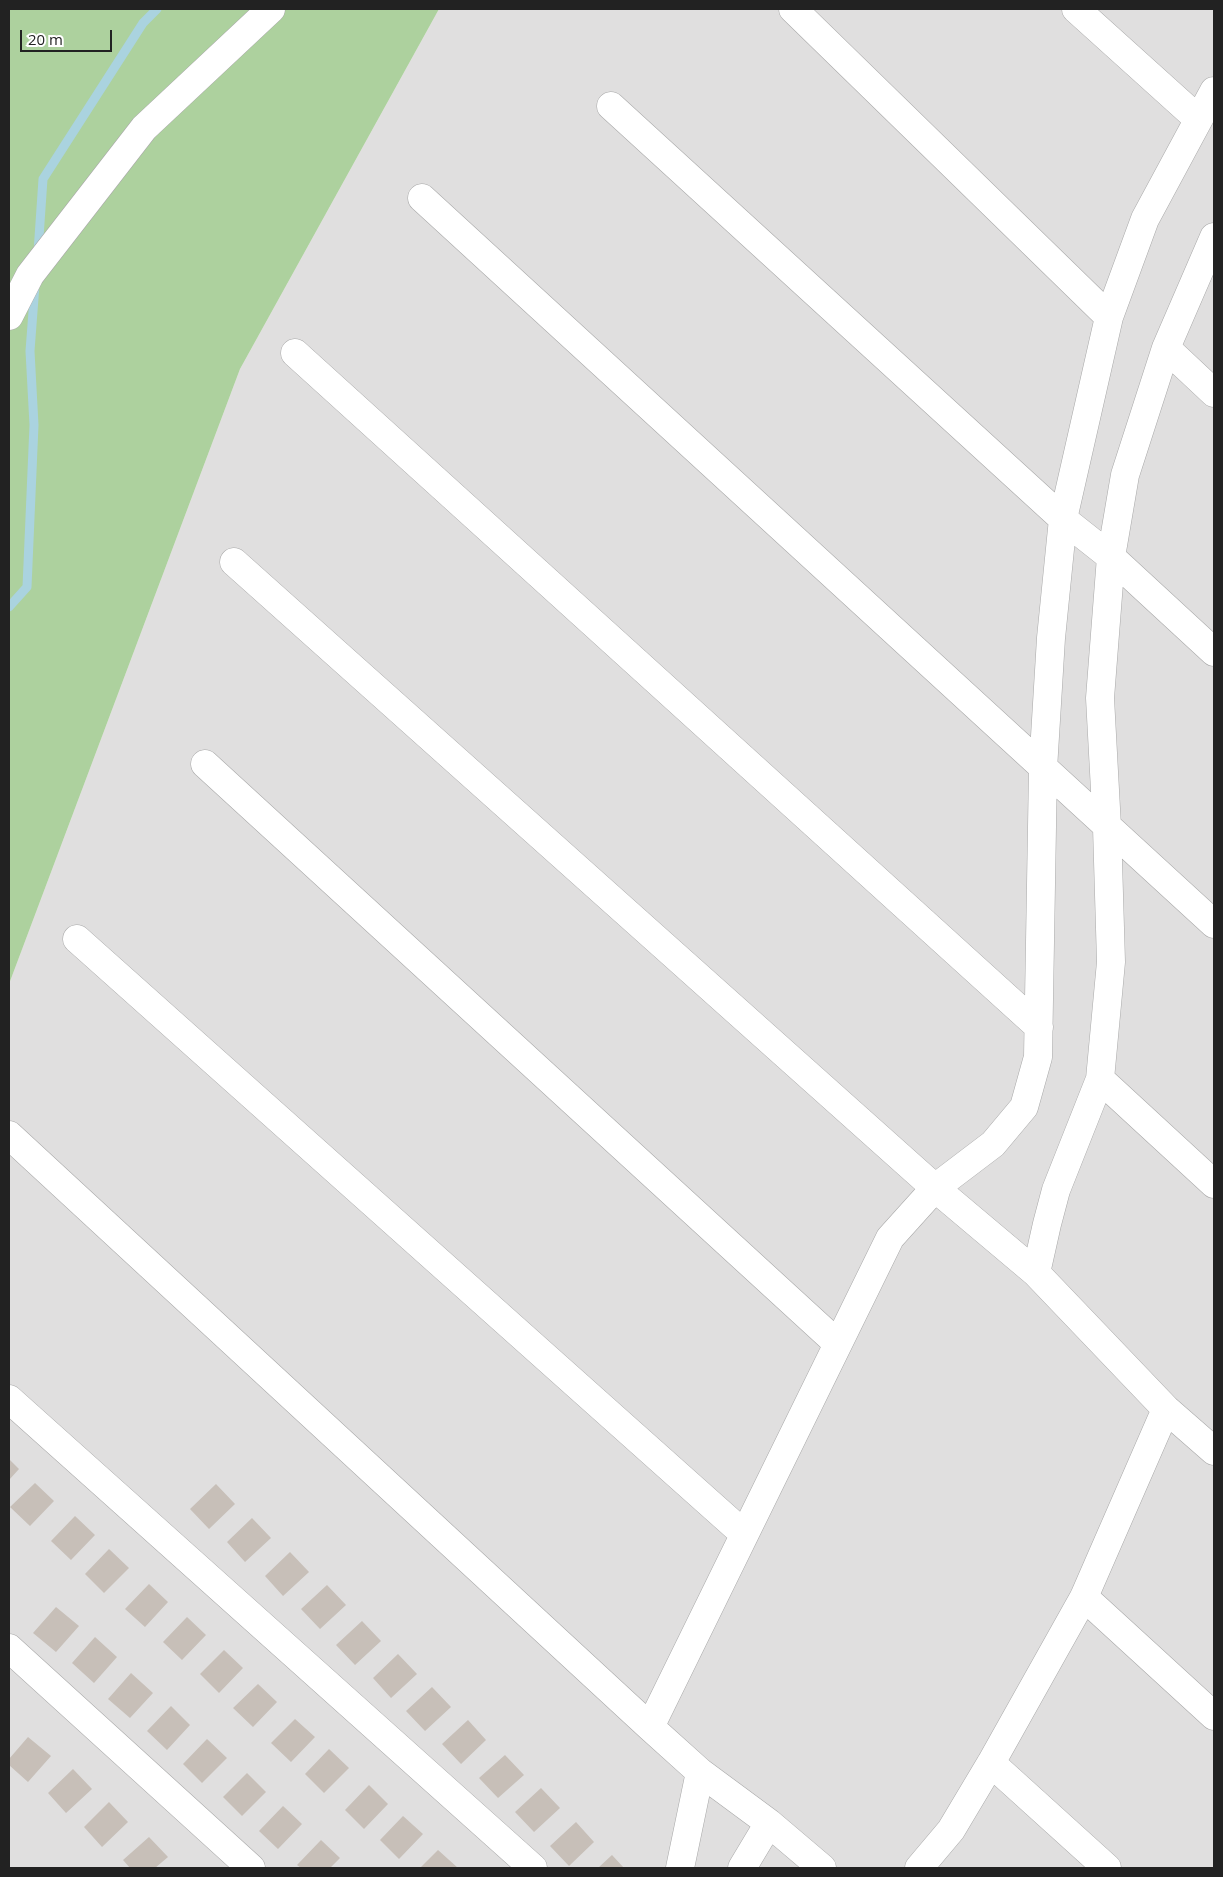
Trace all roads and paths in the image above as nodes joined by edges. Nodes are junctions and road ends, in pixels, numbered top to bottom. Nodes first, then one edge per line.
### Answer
1 (271, 9) edge
2 (793, 9) edge
3 (1076, 9) edge
4 (1214, 91) edge
5 (611, 106) dead end
6 (1198, 118) junction
7 (422, 198) dead end
8 (1214, 237) edge
9 (9, 316) edge
10 (1109, 317) junction
11 (1166, 348) junction
12 (294, 352) dead end
13 (1214, 393) edge
14 (1063, 519) junction
15 (1111, 557) junction
16 (234, 562) dead end
17 (1214, 652) edge
18 (205, 764) dead end
19 (1043, 769) junction
20 (1107, 827) junction
21 (1214, 924) edge
22 (77, 939) dead end
23 (1039, 1027) junction
24 (1100, 1079) junction
25 (9, 1135) edge
26 (1214, 1184) edge
27 (935, 1188) junction
28 (1036, 1273) junction
29 (838, 1344) junction
30 (9, 1400) edge
31 (1166, 1408) junction
32 (1214, 1450) edge
33 (744, 1534) junction
34 (1084, 1597) junction
35 (9, 1648) edge
36 (1214, 1716) edge
37 (650, 1727) junction
38 (991, 1763) junction
39 (700, 1772) junction
40 (768, 1822) junction
41 (251, 1868) edge
42 (532, 1868) edge
43 (680, 1868) edge
44 (742, 1868) edge
45 (822, 1868) edge
46 (919, 1868) edge
47 (1107, 1868) edge

1 - 9 street
2 - 10 street
3 - 6 street
4 - 6 street
5 - 14 street
6 - 10 street
7 - 19 street
8 - 11 street
10 - 14 street
11 - 13 street
11 - 15 street
12 - 23 street
14 - 15 street
14 - 19 street
15 - 17 street
15 - 20 street
16 - 27 street
18 - 29 street
19 - 20 street
19 - 23 street
20 - 21 street
20 - 24 street
22 - 33 street
23 - 27 street
24 - 26 street
24 - 28 street
25 - 37 street
27 - 28 street
27 - 29 street
28 - 31 street
29 - 33 street
30 - 42 street
31 - 32 street
31 - 34 street
33 - 37 street
34 - 36 street
34 - 38 street
35 - 41 street
37 - 39 street
38 - 46 street
38 - 47 street
39 - 40 street
39 - 43 street
40 - 44 street
40 - 45 street

